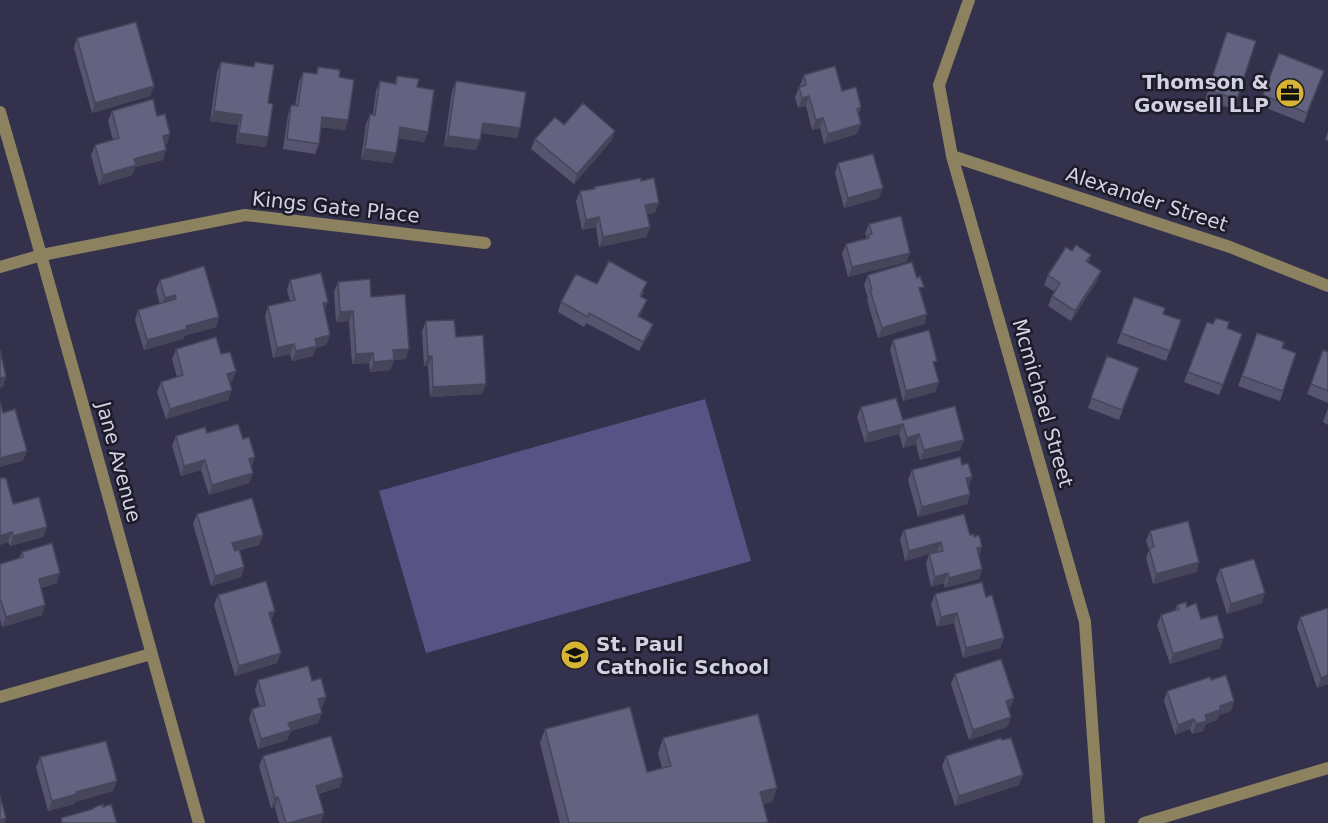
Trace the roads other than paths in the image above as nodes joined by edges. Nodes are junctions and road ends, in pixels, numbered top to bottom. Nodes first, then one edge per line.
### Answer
1 (969, 0) edge
2 (0, 112) edge
3 (952, 156) junction
4 (485, 243) dead end
5 (42, 255) junction
6 (0, 267) edge
7 (1328, 286) edge
8 (151, 654) junction
9 (0, 697) edge
10 (1328, 768) edge
11 (199, 823) edge
12 (1099, 823) edge
13 (1144, 823) edge

1 - 3 street, Mcmichael Street
2 - 5 street, Jane Avenue
3 - 7 street, Alexander Street
3 - 12 street, Mcmichael Street
4 - 5 street, Kings Gate Place
5 - 6 street, Kings Gate Place
5 - 8 street, Jane Avenue
8 - 9 street
8 - 11 street, Jane Avenue
10 - 13 street

